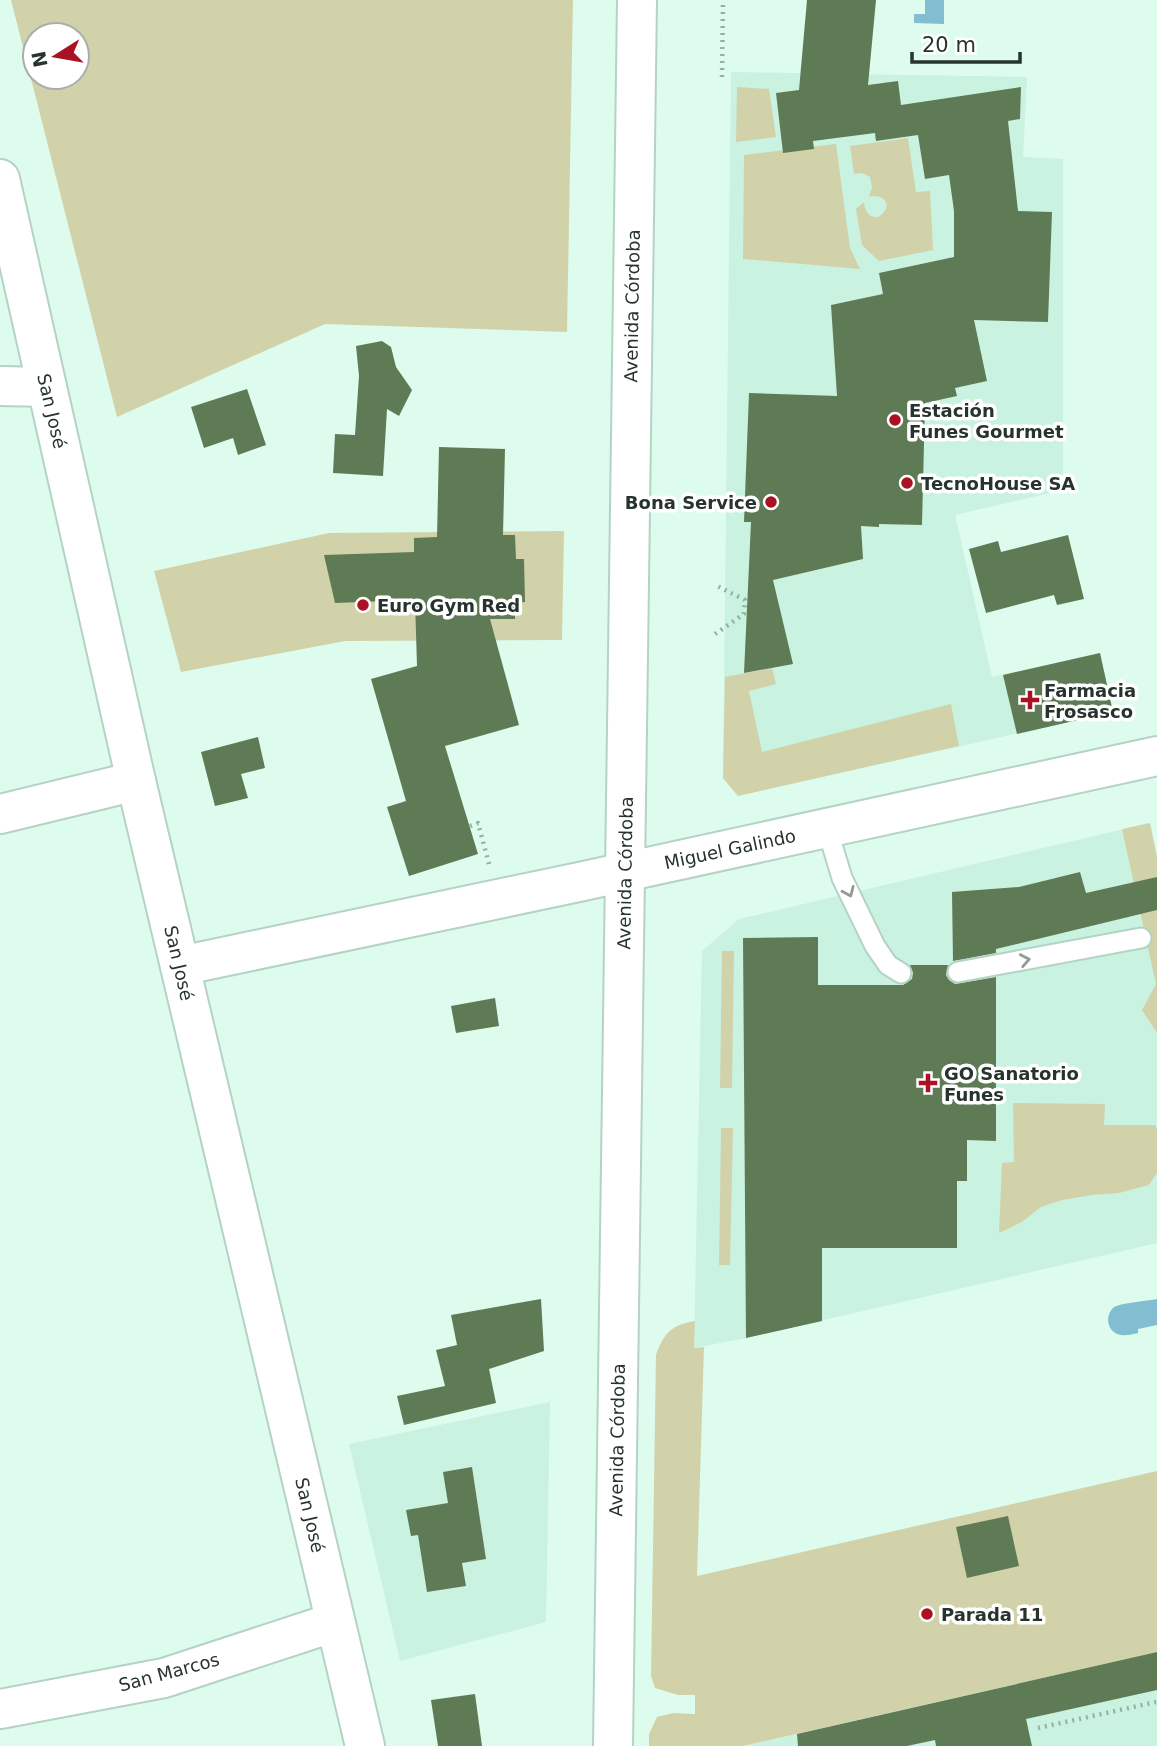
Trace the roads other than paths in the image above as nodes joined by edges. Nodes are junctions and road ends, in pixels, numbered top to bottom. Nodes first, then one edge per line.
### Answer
1 (637, 0) edge
2 (0, 179) edge
3 (0, 386) edge
4 (47, 387) junction
5 (1157, 756) edge
6 (136, 780) junction
7 (0, 814) edge
8 (827, 828) junction
9 (624, 872) junction
10 (1141, 938) dead end
11 (180, 966) junction
12 (958, 972) dead end
13 (901, 973) dead end
14 (335, 1622) junction
15 (0, 1709) edge
16 (365, 1746) edge
17 (613, 1746) edge

1 - 9 street, Avenida Córdoba
2 - 4 street, San José
3 - 4 street
4 - 6 street, San José
5 - 8 street, Miguel Galindo
6 - 7 street
6 - 11 street, San José
8 - 9 street, Miguel Galindo
8 -> 13 lane
9 - 11 street, Miguel Galindo
9 - 17 street, Avenida Córdoba
12 -> 10 lane
11 - 14 street, San José
14 - 15 street, San Marcos
14 - 16 street, San José

